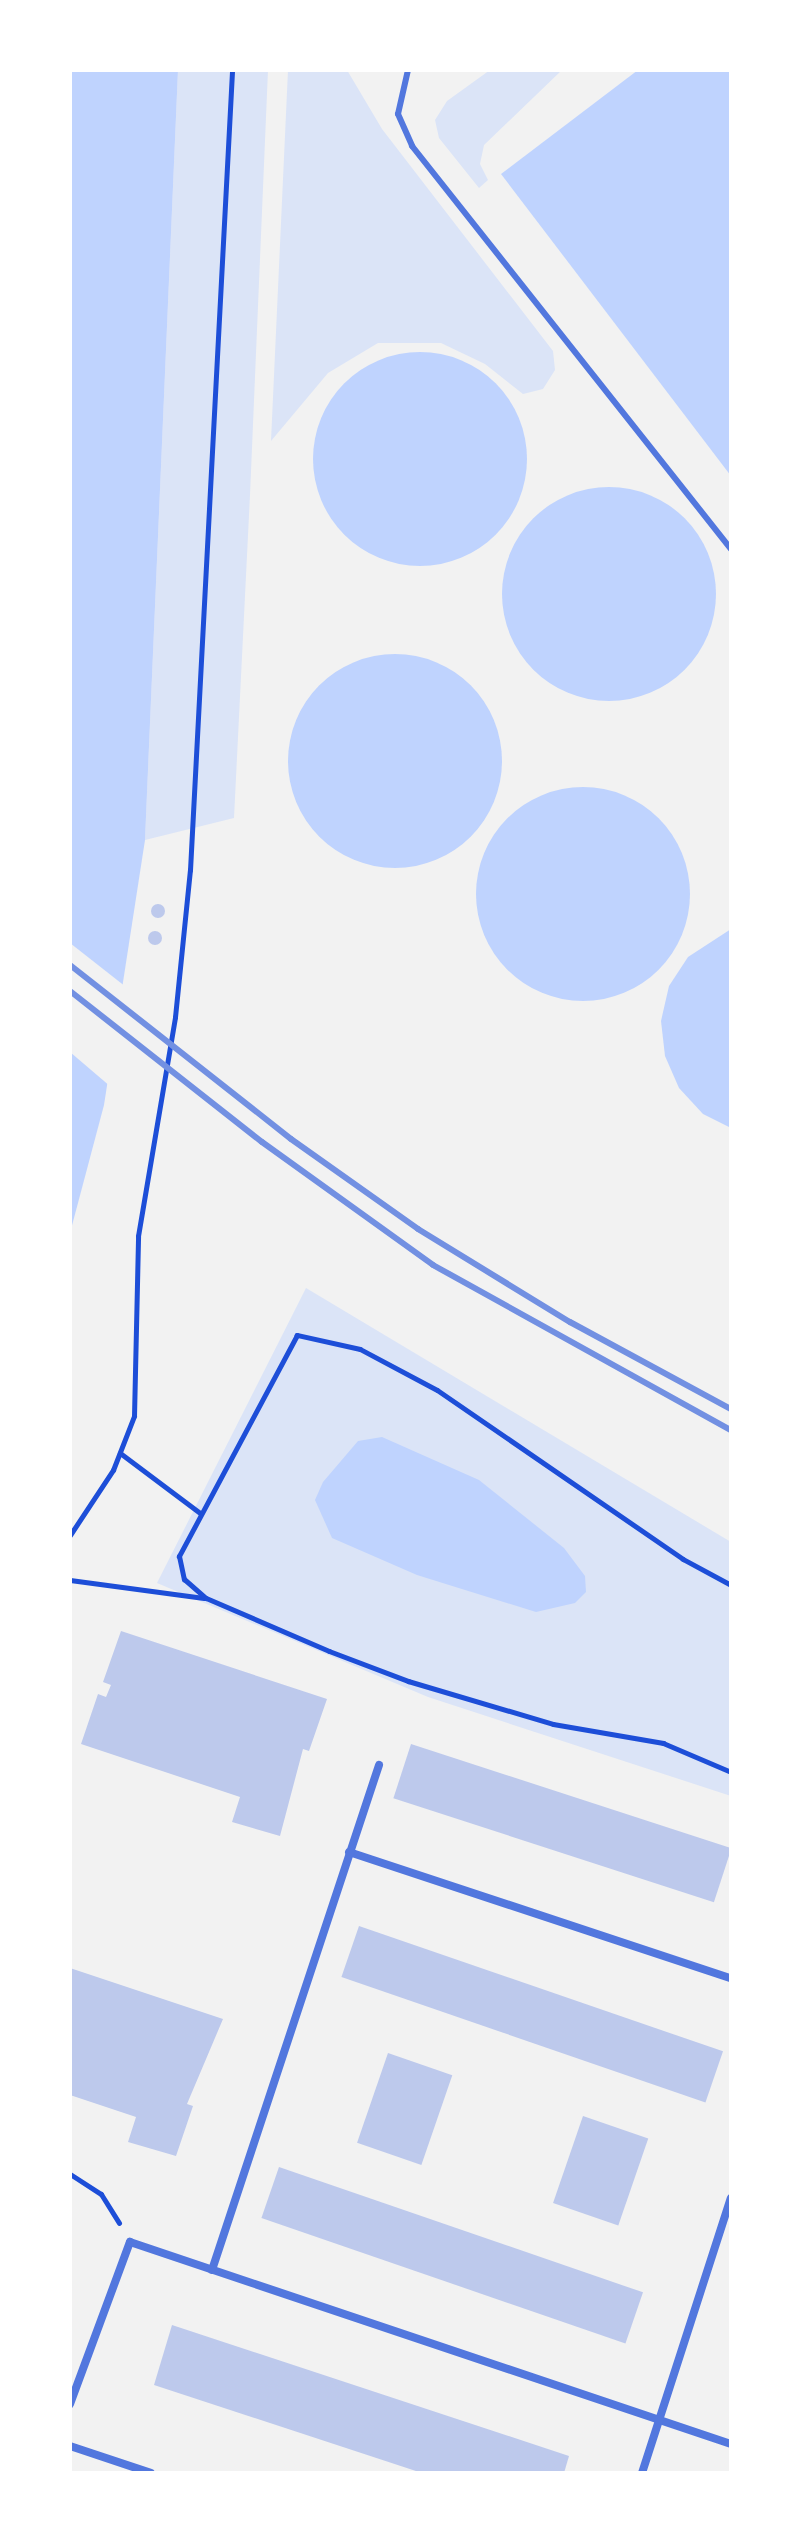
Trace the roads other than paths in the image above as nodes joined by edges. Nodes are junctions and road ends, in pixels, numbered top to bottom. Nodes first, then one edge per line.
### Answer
1 (408, 70) edge
2 (731, 549) edge
3 (379, 1765) dead end
4 (349, 1852) junction
5 (731, 1978) edge
6 (731, 2198) edge
7 (212, 2270) junction
8 (70, 2404) edge
9 (659, 2421) junction
10 (731, 2444) edge
11 (70, 2446) edge
12 (151, 2473) edge
13 (642, 2473) edge

1 - 2 lane
3 - 4 street
4 - 5 street
4 - 7 street
6 - 9 street
7 - 8 street
7 - 9 street
9 - 10 street
9 - 13 street
11 - 12 street

